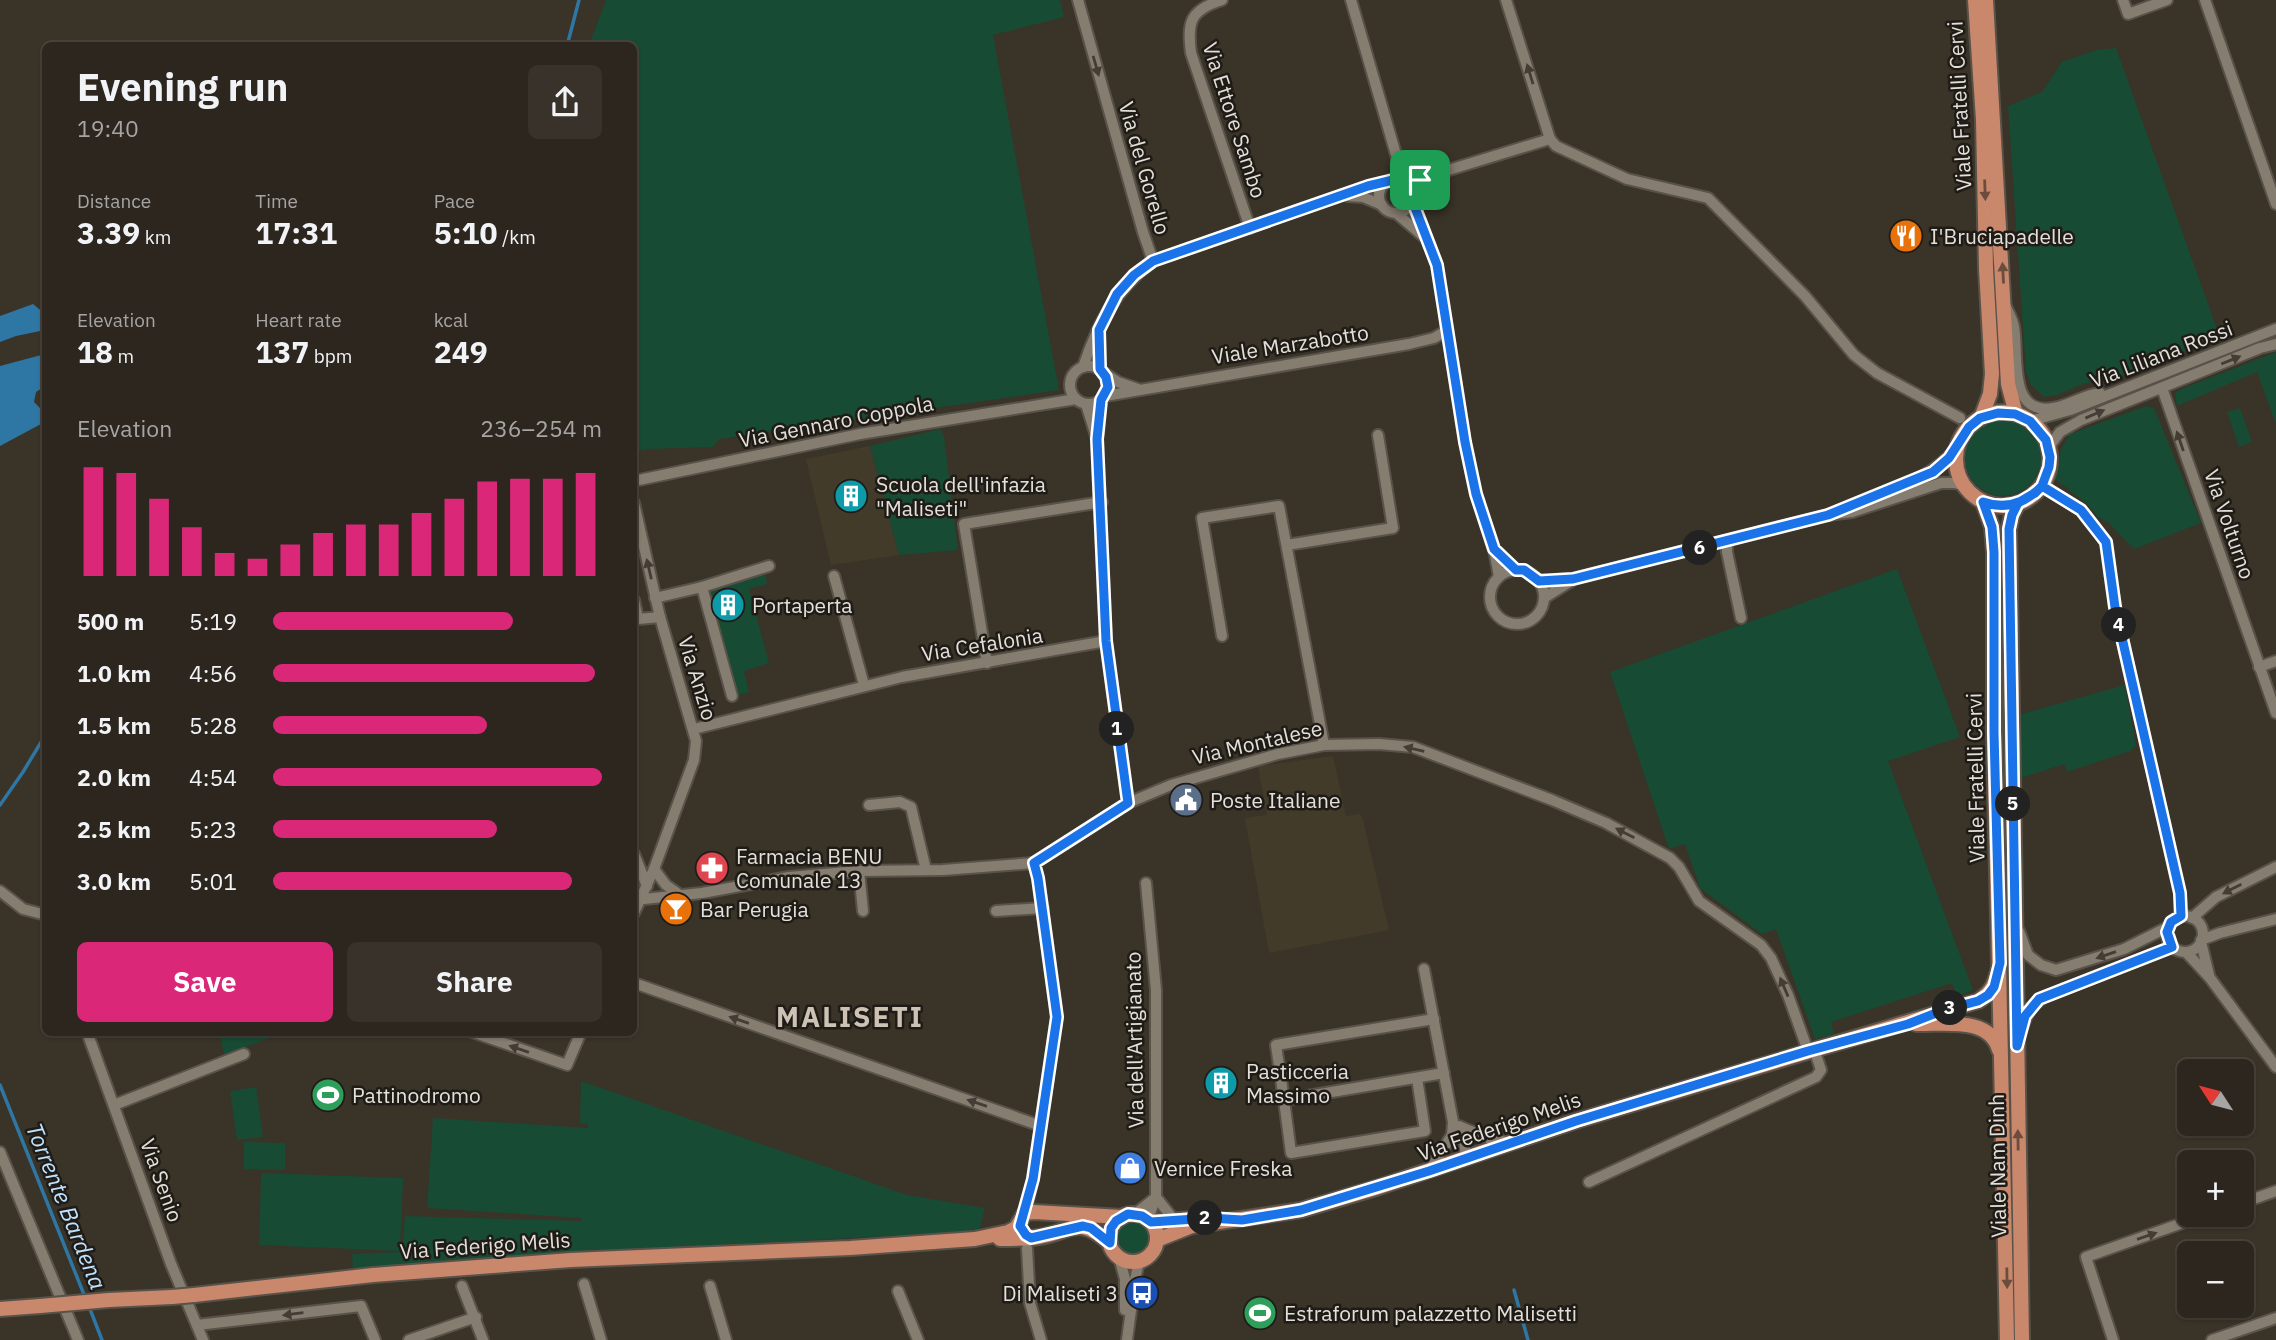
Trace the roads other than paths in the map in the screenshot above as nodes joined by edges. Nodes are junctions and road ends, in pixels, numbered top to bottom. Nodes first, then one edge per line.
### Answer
1 (1078, 0) edge
2 (1222, 0) edge
3 (1351, 0) edge
4 (1506, 0) edge
5 (1975, 0) edge
6 (1986, 0) edge
7 (2123, 0) edge
8 (2167, 0) edge
9 (2205, 0) edge
10 (1550, 139) junction
11 (1403, 184) junction
12 (1346, 195) junction
13 (2276, 204) edge
14 (1382, 205) junction
15 (1396, 213) junction
16 (1250, 228) junction
17 (1425, 238) junction
18 (1153, 261) junction
19 (2005, 304) junction
20 (2276, 329) edge
21 (1099, 330) junction
22 (1446, 331) junction
23 (2276, 344) edge
24 (1083, 367) junction
25 (1102, 371) junction
26 (2162, 387) junction
27 (1138, 389) junction
28 (2120, 391) junction
29 (1077, 397) junction
30 (1103, 398) junction
31 (2015, 414) junction
32 (1960, 418) dead end
33 (1980, 418) junction
34 (2030, 421) junction
35 (1378, 435) dead end
36 (1097, 439) junction
37 (1958, 446) junction
38 (2048, 448) junction
39 (637, 480) edge
40 (1964, 485) junction
41 (2042, 486) junction
42 (1102, 502) junction
43 (1983, 502) junction
44 (2018, 503) junction
45 (1828, 515) junction
46 (637, 523) edge
47 (1727, 541) junction
48 (1287, 545) junction
49 (1494, 549) junction
50 (769, 566) dead end
51 (1516, 570) junction
52 (834, 576) dead end
53 (1499, 577) junction
54 (1573, 579) junction
55 (1539, 581) junction
56 (702, 587) junction
57 (655, 598) junction
58 (1544, 598) junction
59 (637, 614) edge
60 (660, 617) junction
61 (1741, 618) dead end
62 (1222, 636) dead end
63 (1106, 641) junction
64 (2276, 661) edge
65 (986, 663) junction
66 (2259, 667) junction
67 (864, 685) junction
68 (732, 696) dead end
69 (2276, 713) edge
70 (694, 729) junction
71 (1324, 745) junction
72 (1128, 803) junction
73 (869, 804) dead end
74 (637, 861) edge
75 (1034, 863) junction
76 (2276, 867) edge
77 (654, 869) junction
78 (926, 870) junction
79 (859, 871) junction
80 (1146, 883) dead end
81 (647, 886) junction
82 (0, 891) edge
83 (680, 895) junction
84 (637, 900) edge
85 (1042, 908) junction
86 (863, 911) dead end
87 (996, 911) dead end
88 (42, 915) edge
89 (2015, 917) junction
90 (2187, 917) junction
91 (2276, 919) edge
92 (2168, 927) junction
93 (2201, 941) junction
94 (2172, 947) junction
95 (2186, 952) junction
96 (2000, 963) junction
97 (1424, 970) dead end
98 (2210, 978) junction
99 (637, 984) edge
100 (2015, 992) joint
101 (2001, 1013) joint
102 (1434, 1019) junction
103 (1908, 1024) junction
104 (88, 1036) edge
105 (484, 1036) edge
106 (579, 1036) edge
107 (2017, 1046) junction
108 (1811, 1050) junction
109 (244, 1054) dead end
110 (2003, 1062) junction
111 (2276, 1067) edge
112 (1444, 1073) junction
113 (1417, 1078) junction
114 (1284, 1100) junction
115 (114, 1105) junction
116 (1458, 1125) junction
117 (1041, 1126) junction
118 (1452, 1135) junction
119 (1513, 1143) junction
120 (0, 1152) edge
121 (1466, 1159) junction
122 (1429, 1171) junction
123 (1589, 1182) dead end
124 (2276, 1191) edge
125 (1156, 1197) junction
126 (2254, 1199) edge
127 (1027, 1215) junction
128 (1139, 1218) junction
129 (1174, 1220) junction
130 (1242, 1220) junction
131 (2177, 1225) edge
132 (975, 1239) junction
133 (1157, 1240) junction
134 (1029, 1243) junction
135 (1110, 1243) junction
136 (1119, 1258) junction
137 (1139, 1261) junction
138 (584, 1284) dead end
139 (462, 1286) dead end
140 (710, 1286) dead end
141 (898, 1291) dead end
142 (0, 1309) edge
143 (476, 1317) junction
144 (2276, 1318) edge
145 (197, 1325) junction
146 (1128, 1336) edge
147 (2240, 1336) edge
148 (78, 1340) edge
149 (203, 1340) edge
150 (376, 1340) edge
151 (409, 1340) edge
152 (483, 1340) edge
153 (601, 1340) edge
154 (726, 1340) edge
155 (918, 1340) edge
156 (1041, 1340) edge
157 (2007, 1340) edge
158 (2022, 1340) edge
159 (2113, 1340) edge
160 (2212, 1340) edge

1 -> 18 street, Via del Gorello
2 - 16 street, Via Ettore Sambo
3 - 11 street
10 -> 4 street
5 -> 33 main road, Viale Fratelli Cervi
19 -> 6 main road, Viale Fratelli Cervi
7 - 8 street
9 - 13 street
10 - 11 street
10 - 32 street
11 - 12 street
11 - 14 street
11 - 15 street
11 - 17 street
12 - 14 street
12 - 16 street
14 - 15 street
15 - 17 street
16 - 18 street
17 - 22 street
18 - 21 street, Via del Gorello
19 - 28 street
19 - 31 main road, Viale Fratelli Cervi
20 - 28 street, Via Liliana Rossi
21 - 24 street, Via del Gorello
21 - 25 street, Via del Gorello
22 - 27 street, Viale Marzabotto
22 - 49 street
26 -> 23 street, Via Liliana Rossi
24 - 25 street
24 - 29 street
25 - 27 street
25 - 30 street
38 -> 26 street, Via Liliana Rossi
66 -> 26 street, Via Volturno
27 - 30 street, Viale Marzabotto
28 - 34 street, Via Liliana Rossi
29 - 30 street
29 - 36 street
29 - 39 street, Via Gennaro Coppola
30 - 36 street
31 - 33 main road
31 - 34 main road
33 - 37 main road, Viale Fratelli Cervi
34 - 38 main road
35 - 48 street
36 - 42 street
37 - 40 main road
37 - 45 street
38 - 41 main road
40 - 43 main road
40 - 45 street
41 - 44 main road
41 - 90 street
42 - 63 street
42 - 65 street
43 - 44 main road
43 - 96 main road, Viale Fratelli Cervi
44 - 89 main road, Viale Fratelli Cervi
45 - 47 street
57 -> 46 street, Via Anzio
47 - 54 street
47 - 61 street
48 - 62 street
48 - 71 street
49 - 51 street
49 - 53 street
50 - 56 street
51 - 53 street
51 - 55 street
52 - 67 street
53 - 58 street
54 - 55 street
54 - 58 street
55 - 58 street
56 - 57 street
56 - 68 street
57 - 60 street, Via Anzio
59 - 60 street
60 - 70 street, Via Anzio
63 - 65 street, Via Cefalonia
63 - 72 street
64 - 66 street
65 - 67 street, Via Cefalonia
66 - 69 street, Via Volturno
67 - 70 street, Via Cefalonia
70 - 77 street, Via Anzio
71 - 72 street, Via Montalese
108 -> 71 street, Via Montalese
72 - 75 street, Via Montalese
73 - 78 street
74 - 81 street
75 - 78 street, Via Montalese
75 - 85 street
76 -> 90 street
77 - 81 street, Via Anzio
77 - 83 street
78 - 79 street, Via Montalese
79 - 83 street, Via Montalese
79 - 86 street
80 - 125 street, Via dell'Artigianato
81 - 84 street, Via Anzio
82 - 88 street
83 - 84 street, Via Montalese
85 - 87 street
85 - 117 street
92 -> 89 street
89 - 100 main road, Viale Fratelli Cervi
90 - 92 street
90 - 93 street
91 - 93 street
92 - 94 street
93 - 95 street
93 - 98 street
94 - 95 street
94 - 107 street
95 - 98 street
96 - 101 main road, Viale Fratelli Cervi
96 - 103 main road
97 - 102 street
98 - 111 street
117 -> 99 street
100 - 107 main road, Viale Nam Dinh
101 - 110 main road, Viale Nam Dinh
102 - 112 street
102 - 114 street
103 - 108 main road
103 - 110 main road
104 - 115 street, Via Senio
106 -> 105 street
158 -> 107 main road, Viale Nam Dinh
108 - 119 main road, Via Federigo Melis
108 - 123 street
109 - 115 street
110 -> 157 main road, Viale Nam Dinh
112 - 113 street
112 - 116 street
113 - 114 street
113 - 114 street
115 - 145 street, Via Senio
116 - 118 street
116 - 119 street
116 - 121 street
117 - 127 street
118 - 121 street
118 - 122 street
119 - 121 main road, Via Federigo Melis
120 - 148 street
121 - 122 main road, Via Federigo Melis
122 - 130 main road, Via Federigo Melis
124 - 126 street
125 - 128 street, Via dell'Artigianato
125 - 129 street
127 - 128 main road, Via Federigo Melis
127 - 132 main road, Via Federigo Melis
127 - 134 main road
128 - 129 main road, Via Federigo Melis
128 - 133 main road
128 - 135 main road
129 - 130 main road, Via Federigo Melis
130 - 133 main road, Via Federigo Melis
159 -> 131 street
132 - 134 main road, Via Federigo Melis
132 - 142 main road, Via Federigo Melis, bridge
133 - 137 main road, Via Federigo Melis
134 - 135 main road, Via Federigo Melis
134 - 156 street
135 - 136 main road, Via Federigo Melis
136 - 137 main road
136 - 146 street
137 - 146 street
138 - 153 street
139 - 143 street
140 - 154 street
141 - 155 street
143 - 151 street
143 - 152 street
144 - 147 street
145 - 149 street, Via Senio
150 -> 145 street
147 - 160 street

